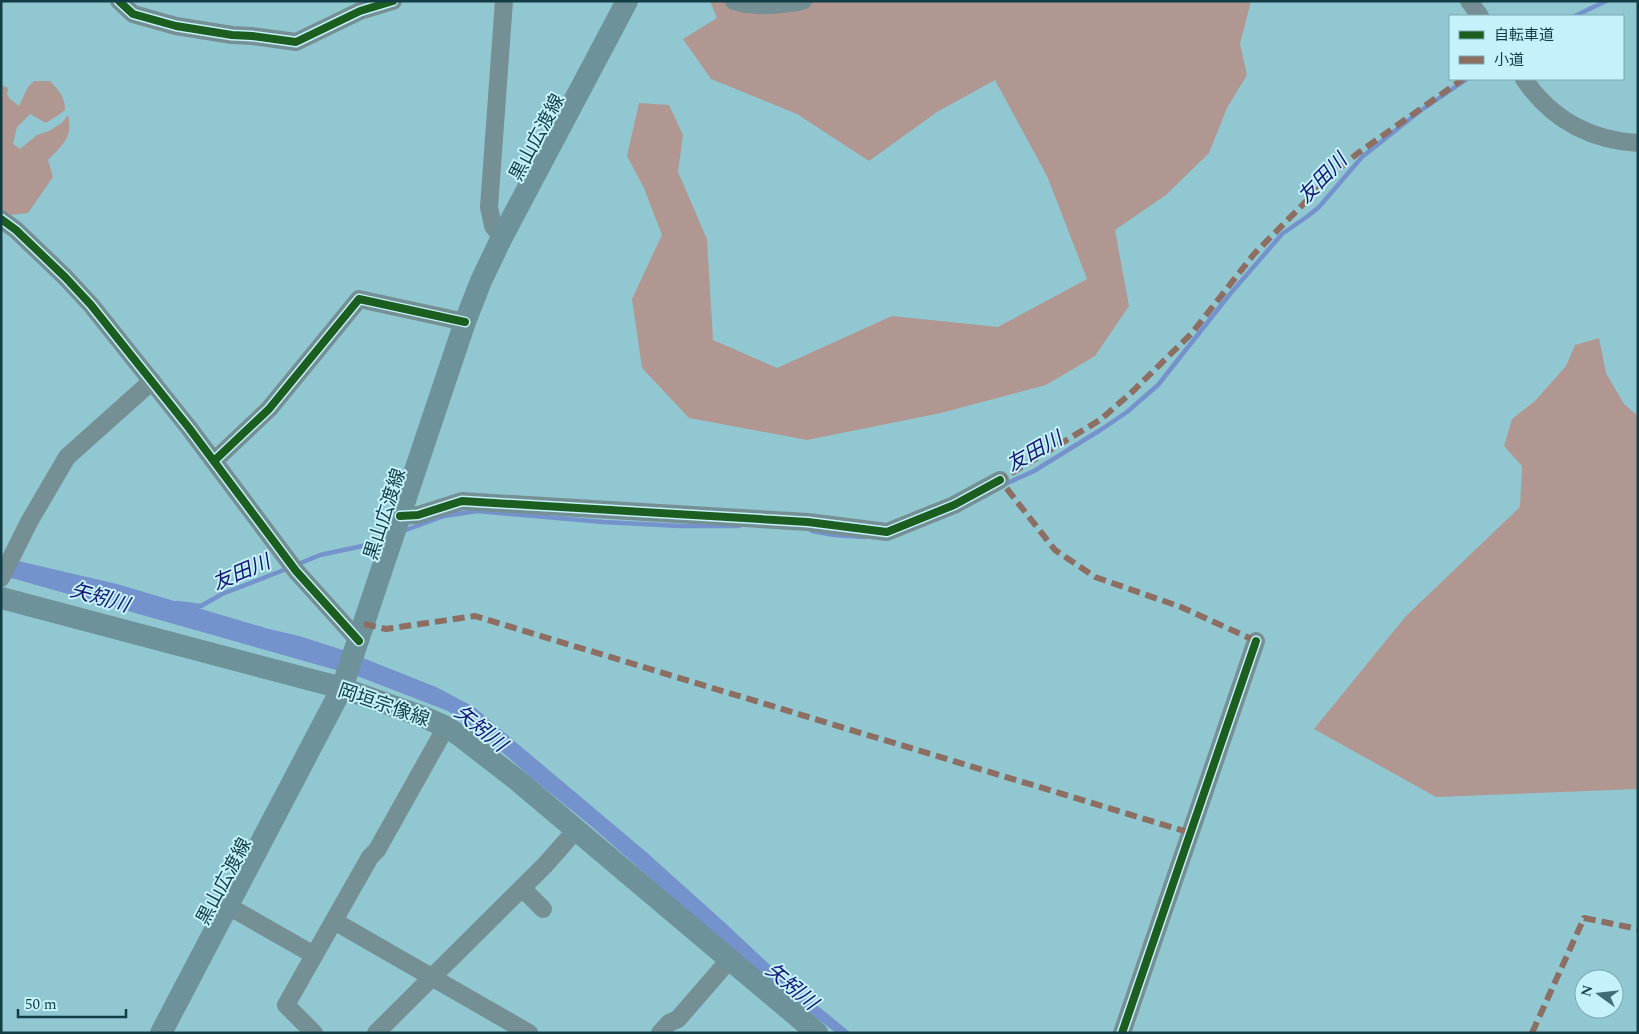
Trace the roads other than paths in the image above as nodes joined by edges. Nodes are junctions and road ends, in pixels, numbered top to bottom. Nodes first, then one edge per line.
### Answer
1 (119, 1) edge
2 (393, 1) edge
3 (504, 1) edge
4 (627, 1) edge
5 (734, 1) edge
6 (804, 1) edge
7 (1469, 1) edge
8 (1479, 15) edge
9 (1525, 80) edge
10 (1638, 143) edge
11 (1, 219) edge
12 (502, 237) junction
13 (465, 322) junction
14 (152, 381) junction
15 (214, 461) junction
16 (1000, 480) dead end
17 (400, 516) junction
18 (1, 578) edge
19 (1, 598) edge
20 (359, 641) junction
21 (1256, 641) dead end
22 (342, 688) junction
23 (446, 727) junction
24 (576, 830) junction
25 (522, 888) junction
26 (228, 906) junction
27 (543, 909) dead end
28 (334, 920) junction
29 (314, 955) junction
30 (730, 959) junction
31 (432, 977) junction
32 (161, 1033) edge
33 (314, 1033) edge
34 (376, 1033) edge
35 (529, 1033) edge
36 (660, 1033) edge
37 (817, 1033) edge
38 (1122, 1033) edge

1 - 2 street
3 - 12 street
4 - 12 main road, 黒山広渡線
5 - 6 street
7 - 8 street
9 - 10 street
11 - 14 street
12 - 13 main road, 黒山広渡線
13 - 15 street
13 - 17 main road, 黒山広渡線
14 - 15 street
14 - 18 street
15 - 20 street
16 - 17 street
17 - 20 main road, 黒山広渡線
19 - 22 main road, 岡垣宗像線
20 - 22 main road, 黒山広渡線
21 - 38 street
22 - 23 main road, 岡垣宗像線
22 - 26 main road, 黒山広渡線
23 - 24 main road, 岡垣宗像線
23 - 28 street
24 - 25 street
24 - 30 main road, 岡垣宗像線
25 - 27 street
25 - 31 street
26 - 29 street
26 - 32 main road, 黒山広渡線
28 - 29 street
28 - 31 street
29 - 33 street
30 - 36 street
30 - 37 main road, 岡垣宗像線
31 - 34 street
31 - 35 street

